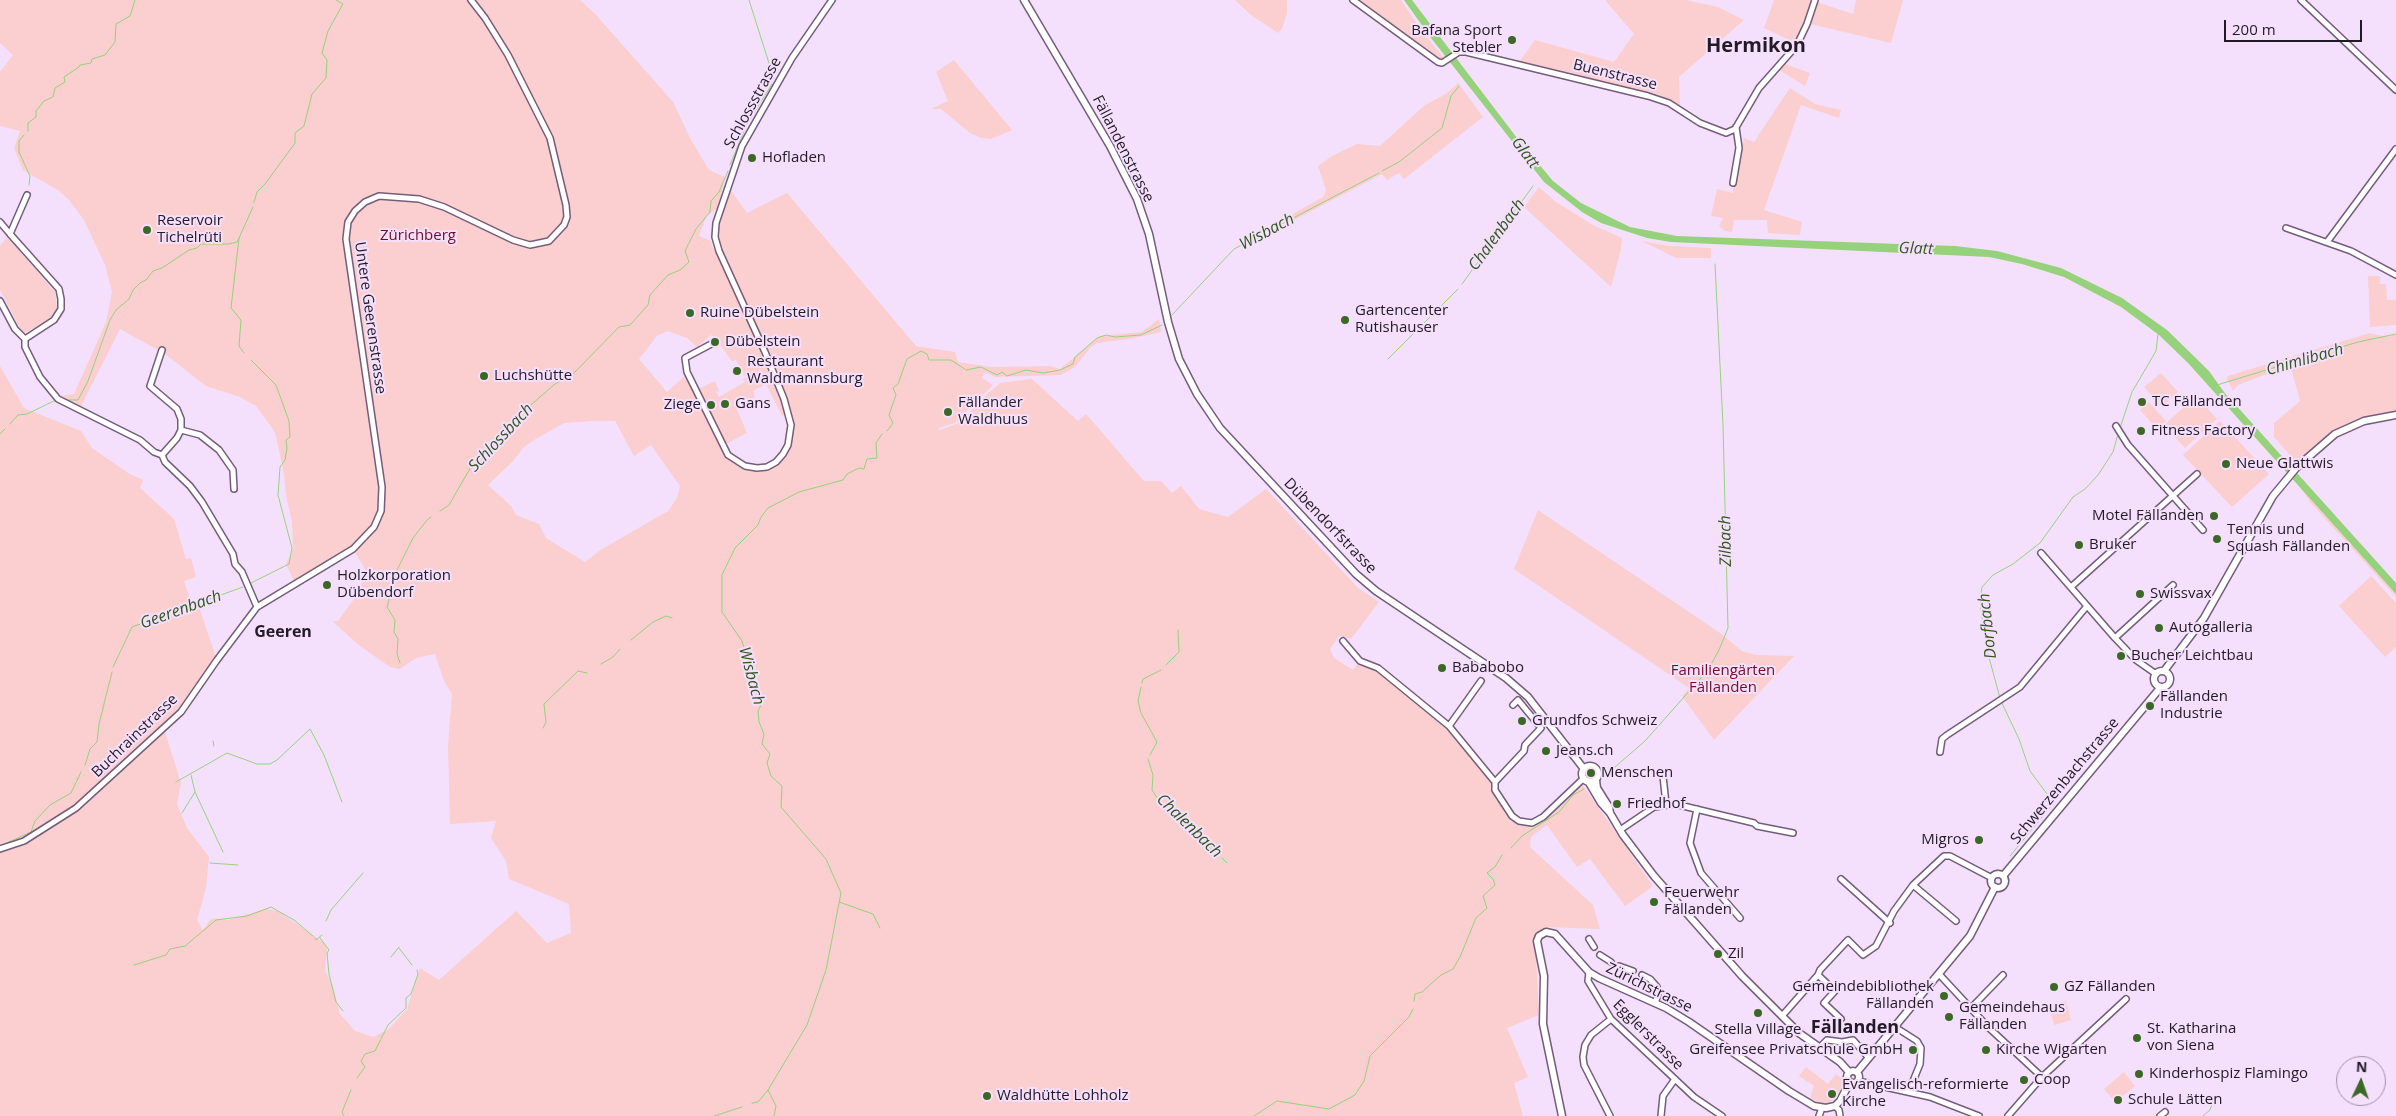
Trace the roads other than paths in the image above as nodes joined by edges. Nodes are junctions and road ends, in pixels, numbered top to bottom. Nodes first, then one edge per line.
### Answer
1 (471, 0) edge
2 (832, 0) edge
3 (1024, 0) edge
4 (1353, 0) edge
5 (1815, 0) edge
6 (2301, 0) edge
7 (2396, 90) edge
8 (1736, 127) junction
9 (2396, 149) edge
10 (1733, 183) dead end
11 (27, 195) dead end
12 (0, 222) edge
13 (2286, 228) dead end
14 (10, 234) junction
15 (2327, 242) junction
16 (2396, 275) edge
17 (0, 301) edge
18 (1168, 322) joint
19 (25, 338) junction
20 (715, 342) dead end
21 (162, 350) dead end
22 (2396, 415) edge
23 (180, 430) junction
24 (2118, 430) dead end
25 (162, 455) junction
26 (2197, 474) dead end
27 (234, 489) dead end
28 (2173, 496) junction
29 (2203, 530) dead end
30 (2041, 553) dead end
31 (2173, 585) dead end
32 (2071, 587) junction
33 (2087, 606) junction
34 (257, 608) junction
35 (2115, 638) junction
36 (1342, 641) dead end
37 (2156, 674) junction
38 (2167, 674) junction
39 (1481, 681) dead end
40 (2158, 686) junction
41 (1514, 705) dead end
42 (1449, 726) junction
43 (1940, 752) dead end
44 (1584, 769) junction
45 (1663, 776) dead end
46 (1586, 780) junction
47 (1596, 780) junction
48 (1495, 782) junction
49 (1666, 804) junction
50 (1697, 809) junction
51 (1610, 812) junction
52 (1621, 826) junction
53 (1793, 833) dead end
54 (0, 849) edge
55 (2003, 876) junction
56 (1992, 878) junction
57 (1841, 879) dead end
58 (1912, 885) junction
59 (1995, 888) junction
60 (1740, 918) dead end
61 (1956, 921) dead end
62 (1890, 923) junction
63 (1589, 939) dead end
64 (1594, 947) dead end
65 (1600, 955) dead end
66 (1611, 962) dead end
67 (1619, 966) dead end
68 (1589, 972) junction
69 (1633, 972) dead end
70 (1939, 974) junction
71 (1642, 975) dead end
72 (1818, 975) junction
73 (2003, 975) dead end
74 (2126, 998) dead end
75 (1655, 1003) junction
76 (1971, 1008) junction
77 (1782, 1016) junction
78 (1611, 1019) junction
79 (1841, 1019) dead end
80 (1895, 1027) junction
81 (1820, 1048) junction
82 (1869, 1058) junction
83 (1849, 1072) junction
84 (1857, 1072) junction
85 (2042, 1077) junction
86 (1675, 1080) junction
87 (1858, 1081) junction
88 (1850, 1082) junction
89 (1909, 1091) junction
90 (1835, 1106) junction
91 (1822, 1108) junction
92 (1562, 1116) edge
93 (1610, 1116) edge
94 (1661, 1116) edge
95 (1722, 1116) edge
96 (1819, 1116) edge
97 (1840, 1116) edge
98 (1979, 1116) edge
99 (2008, 1116) edge

1 - 34 street, Untere Geerenstrasse
2 - 20 street, Schlossstrasse
3 - 18 main road, Fällandenstrasse
4 - 8 street, Buenstrasse
5 - 8 street
6 - 7 street
8 - 10 street
9 - 15 street
11 - 14 street
12 - 14 street
13 - 15 street
14 - 19 street
15 - 16 street
17 - 19 street
18 - 44 main road, Dübendorfstrasse
19 - 25 street
21 - 23 street
22 - 38 main road
23 - 25 street
23 - 27 street
24 - 28 street
25 - 34 street
26 - 28 street
28 - 29 street
28 - 32 street
30 - 32 street
31 - 35 street
32 - 33 street
33 - 35 street
33 - 43 street
34 - 54 street, Buchrainstrasse
35 - 37 street
36 - 42 street
37 - 38 main road
37 - 40 main road
38 - 40 main road, Schwerzenbachstrasse
39 - 42 street
40 - 55 main road, Schwerzenbachstrasse
41 - 48 street
42 - 48 street
44 - 46 main road
44 - 47 main road, Dübendorfstrasse
45 - 49 street
46 - 47 main road
46 - 48 street
46 - 51 main road, Dübendorfstrasse
47 - 51 main road, Dübendorfstrasse
49 - 50 street
49 - 52 street
50 - 53 street
50 - 60 street
51 - 52 main road, Dübendorfstrasse
52 - 77 main road, Dübendorfstrasse
55 - 56 main road
55 - 59 main road, Schwerzenbachstrasse
56 - 58 street
56 - 59 main road
57 - 62 street
58 - 61 street
58 - 62 street
59 - 70 main road, Schwerzenbachstrasse
62 - 72 street
63 - 64 street
65 - 66 street
67 - 69 street
68 - 75 main road, Zürichstrasse
68 - 78 street, Egglerstrasse
68 - 92 main road, Zürichstrasse
70 - 76 street
70 - 80 main road, Schwerzenbachstrasse
71 - 75 street
72 - 77 street
72 - 79 street
73 - 76 street
74 - 85 street
75 - 91 main road, Zürichstrasse
76 - 85 street
77 - 81 main road, Dübendorfstrasse
78 - 86 street, Egglerstrasse
78 - 93 street
80 - 82 main road, Schwerzenbachstrasse
80 - 89 street
81 - 82 street
81 - 83 main road, Dübendorfstrasse
82 - 84 main road, Schwerzenbachstrasse
83 - 84 main road
83 - 88 main road
84 - 87 main road
85 - 99 street
86 - 94 street
86 - 95 street, Egglerstrasse
87 - 88 main road
87 - 89 street
88 - 90 main road
89 - 98 street
90 - 91 main road
90 - 97 street
91 - 96 street

